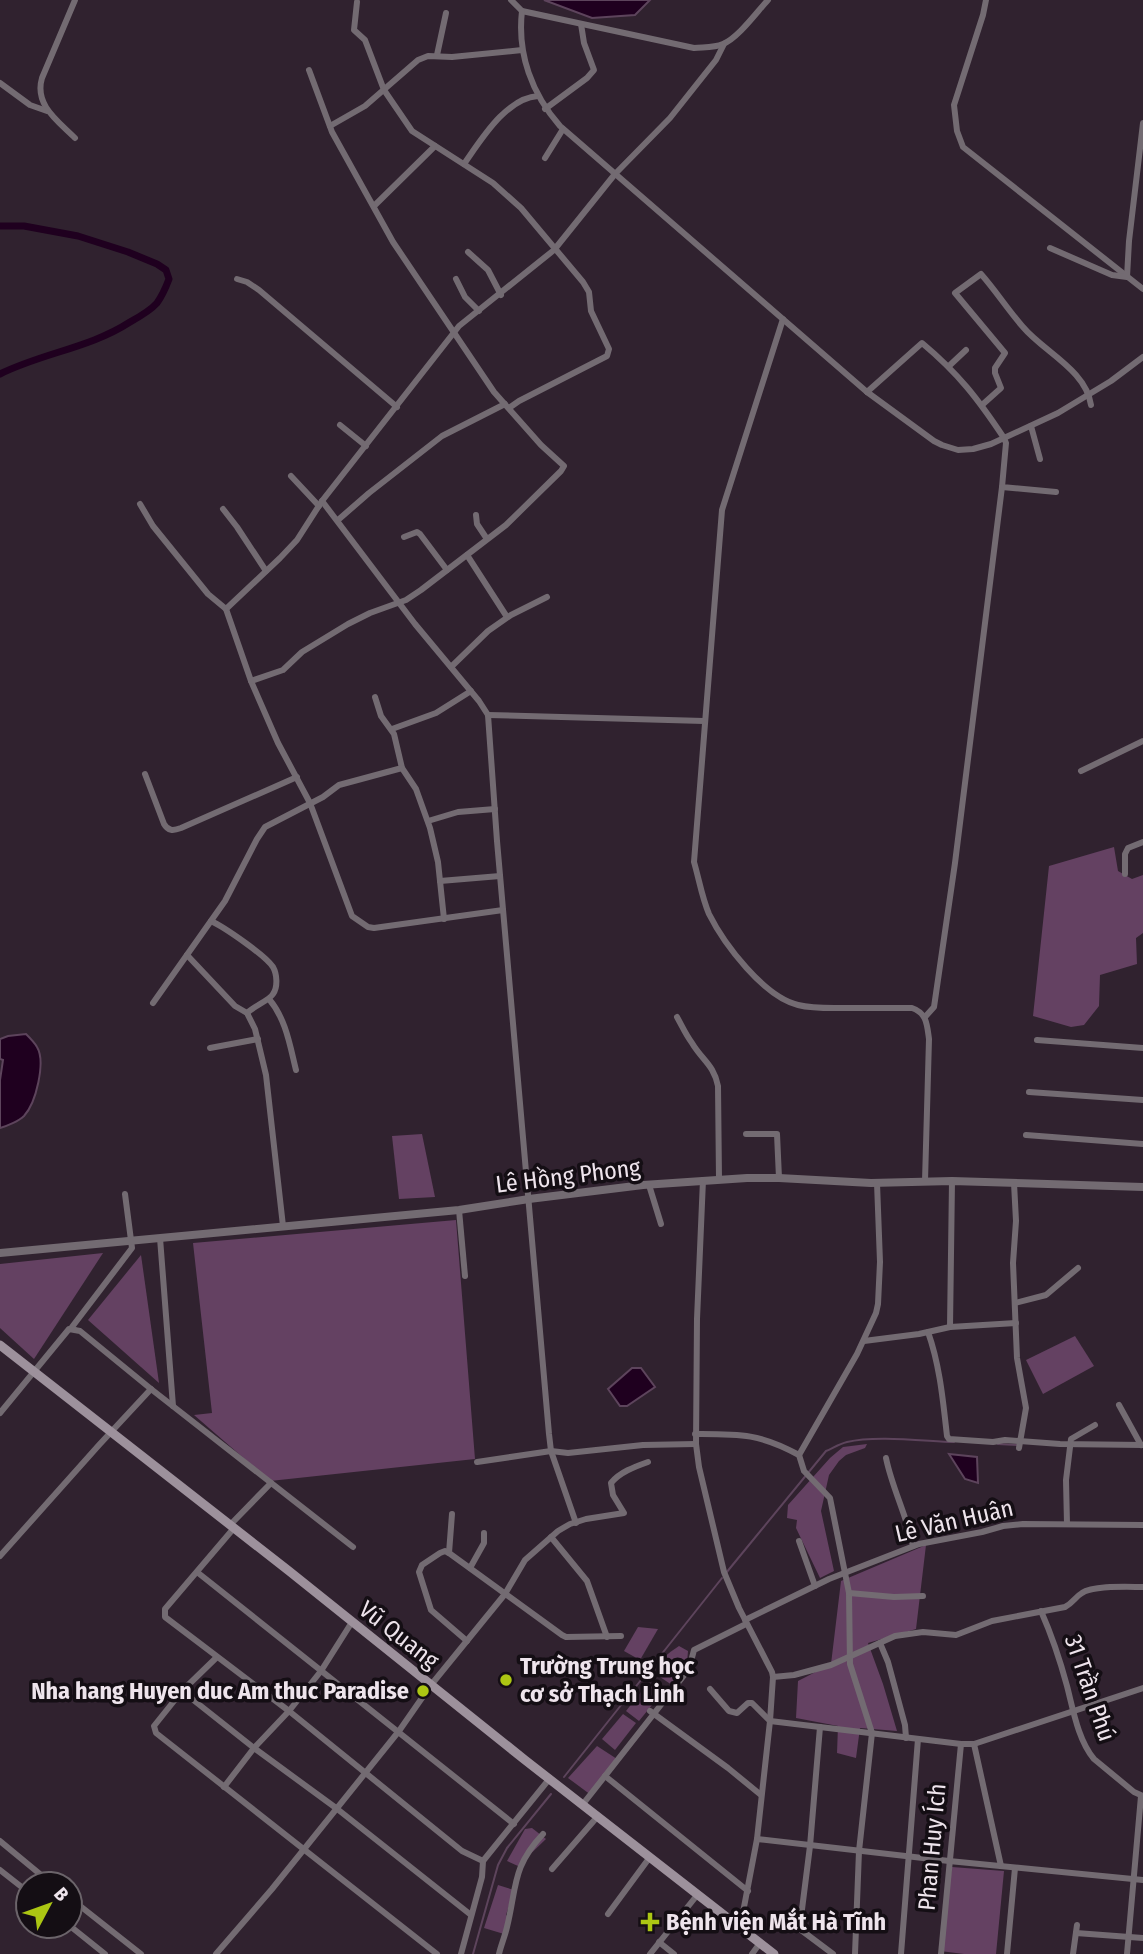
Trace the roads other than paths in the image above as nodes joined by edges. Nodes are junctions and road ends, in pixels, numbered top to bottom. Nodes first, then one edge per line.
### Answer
1 (75, 0) edge
2 (511, 0) edge
3 (768, 0) edge
4 (986, 0) edge
5 (357, 2) edge
6 (522, 11) junction
7 (446, 13) dead end
8 (581, 24) junction
9 (724, 44) junction
10 (522, 50) junction
11 (438, 55) junction
12 (309, 70) dead end
13 (0, 83) edge
14 (384, 90) junction
15 (538, 96) junction
16 (545, 109) junction
17 (47, 111) junction
18 (1143, 123) edge
19 (330, 126) junction
20 (563, 129) junction
21 (75, 138) dead end
22 (435, 146) junction
23 (545, 158) dead end
24 (464, 164) junction
25 (615, 174) junction
26 (374, 206) junction
27 (1050, 248) dead end
28 (554, 250) junction
29 (468, 252) dead end
30 (1127, 277) junction
31 (237, 279) dead end
32 (456, 279) dead end
33 (1143, 289) edge
34 (501, 295) junction
35 (479, 311) junction
36 (783, 319) junction
37 (453, 334) junction
38 (966, 350) dead end
39 (1143, 357) edge
40 (949, 366) junction
41 (867, 392) junction
42 (1089, 394) junction
43 (982, 405) junction
44 (1091, 405) dead end
45 (507, 406) junction
46 (397, 407) junction
47 (340, 425) dead end
48 (1031, 426) junction
49 (1004, 438) junction
50 (366, 446) junction
51 (1040, 459) dead end
52 (291, 476) dead end
53 (1002, 487) junction
54 (1056, 492) dead end
55 (140, 504) dead end
56 (321, 504) junction
57 (223, 509) dead end
58 (476, 515) dead end
59 (338, 520) junction
60 (404, 537) dead end
61 (488, 539) junction
62 (467, 555) junction
63 (447, 570) junction
64 (266, 571) junction
65 (547, 597) dead end
66 (399, 603) junction
67 (226, 609) junction
68 (507, 617) junction
69 (451, 667) junction
70 (251, 681) junction
71 (471, 691) junction
72 (375, 697) dead end
73 (488, 715) junction
74 (704, 721) junction
75 (392, 729) junction
76 (1143, 741) edge
77 (402, 768) junction
78 (1081, 771) dead end
79 (145, 774) dead end
80 (297, 777) junction
81 (310, 803) junction
82 (495, 809) junction
83 (428, 821) junction
84 (1143, 842) edge
85 (1125, 874) dead end
86 (500, 876) junction
87 (440, 881) junction
88 (503, 910) junction
89 (444, 919) junction
90 (211, 921) junction
91 (187, 955) junction
92 (269, 999) junction
93 (153, 1003) dead end
94 (247, 1013) junction
95 (677, 1017) dead end
96 (925, 1017) junction
97 (258, 1039) junction
98 (1037, 1040) dead end
99 (210, 1048) dead end
100 (1143, 1048) edge
101 (296, 1070) dead end
102 (1029, 1092) dead end
103 (1143, 1100) edge
104 (746, 1134) dead end
105 (1026, 1135) dead end
106 (1143, 1144) edge
107 (779, 1178) junction
108 (719, 1179) junction
109 (703, 1180) junction
110 (925, 1181) junction
111 (952, 1181) junction
112 (877, 1182) junction
113 (1014, 1183) junction
114 (649, 1185) junction
115 (1143, 1187) edge
116 (125, 1194) dead end
117 (529, 1199) junction
118 (459, 1210) junction
119 (661, 1224) dead end
120 (283, 1226) junction
121 (160, 1238) junction
122 (132, 1240) junction
123 (0, 1253) edge
124 (1078, 1268) dead end
125 (465, 1276) dead end
126 (1015, 1303) junction
127 (1016, 1323) junction
128 (950, 1327) junction
129 (74, 1329) junction
130 (928, 1332) junction
131 (864, 1341) junction
132 (0, 1345) edge
133 (33, 1372) junction
134 (151, 1389) junction
135 (1119, 1405) dead end
136 (173, 1406) junction
137 (0, 1413) edge
138 (1095, 1425) dead end
139 (111, 1433) junction
140 (695, 1434) junction
141 (696, 1444) junction
142 (1020, 1445) junction
143 (1142, 1445) edge
144 (1070, 1447) junction
145 (551, 1451) junction
146 (799, 1455) junction
147 (886, 1458) dead end
148 (477, 1462) dead end
149 (648, 1462) dead end
150 (271, 1483) junction
151 (452, 1514) dead end
152 (576, 1523) junction
153 (1067, 1524) junction
154 (1143, 1525) edge
155 (232, 1526) junction
156 (484, 1533) dead end
157 (551, 1537) junction
158 (799, 1541) dead end
159 (913, 1546) junction
160 (354, 1548) dead end
161 (449, 1553) junction
162 (0, 1556) edge
163 (470, 1568) junction
164 (197, 1572) junction
165 (844, 1573) junction
166 (815, 1586) junction
167 (1143, 1587) edge
168 (849, 1592) junction
169 (505, 1594) junction
170 (923, 1596) dead end
171 (1041, 1611) junction
172 (352, 1622) junction
173 (746, 1622) junction
174 (621, 1636) dead end
175 (607, 1637) junction
176 (467, 1641) junction
177 (880, 1643) junction
178 (217, 1657) junction
179 (849, 1657) junction
180 (321, 1671) junction
181 (773, 1677) junction
182 (431, 1685) junction
183 (1143, 1688) edge
184 (710, 1689) dead end
185 (182, 1691) junction
186 (1074, 1710) junction
187 (289, 1711) junction
188 (652, 1712) junction
189 (770, 1721) junction
190 (820, 1727) junction
191 (398, 1731) junction
192 (872, 1733) junction
193 (906, 1738) junction
194 (918, 1739) junction
195 (961, 1744) junction
196 (974, 1744) junction
197 (254, 1748) junction
198 (366, 1772) junction
199 (605, 1776) junction
200 (550, 1778) junction
201 (225, 1787) junction
202 (761, 1795) junction
203 (1142, 1796) edge
204 (583, 1804) junction
205 (336, 1808) junction
206 (598, 1816) junction
207 (514, 1824) junction
208 (543, 1834) dead end
209 (757, 1839) junction
210 (0, 1841) edge
211 (810, 1846) junction
212 (303, 1849) junction
213 (859, 1851) junction
214 (908, 1856) junction
215 (650, 1857) junction
216 (483, 1861) junction
217 (949, 1861) junction
218 (1000, 1866) junction
219 (1014, 1868) junction
220 (552, 1869) dead end
221 (0, 1870) edge
222 (35, 1870) edge
223 (1134, 1880) junction
224 (1143, 1880) edge
225 (14, 1881) edge
226 (748, 1891) junction
227 (698, 1895) junction
228 (84, 1909) edge
229 (608, 1913) dead end
230 (471, 1916) junction
231 (740, 1928) junction
232 (1128, 1936) junction
233 (84, 1937) edge
234 (1143, 1938) edge
235 (659, 1942) junction
236 (760, 1943) junction
237 (105, 1954) edge
238 (141, 1954) edge
239 (216, 1954) edge
240 (437, 1954) edge
241 (461, 1954) edge
242 (499, 1954) edge
243 (650, 1954) edge
244 (674, 1954) edge
245 (752, 1954) edge
246 (774, 1954) edge
247 (833, 1954) edge
248 (855, 1954) edge
249 (901, 1954) edge
250 (941, 1954) edge
251 (1007, 1954) edge
252 (1073, 1954) edge
253 (1126, 1954) edge

1 - 17 street
2 - 6 street
3 - 9 street
4 - 30 street
5 - 14 street
6 - 8 street
6 - 10 street
7 - 11 street
8 - 9 street
8 - 16 street
9 - 25 street
10 - 11 street
10 - 15 street
11 - 14 street
12 - 19 street
13 - 17 street
14 - 19 street
14 - 22 street
15 - 16 street
15 - 24 street
16 - 20 street
17 - 21 street
18 - 30 street
19 - 26 street
20 - 23 street
20 - 25 street
22 - 24 street
22 - 26 street
24 - 28 street
25 - 28 street
25 - 36 street
26 - 37 street
27 - 30 street
28 - 34 street
28 - 45 street
29 - 34 street
30 - 33 street
31 - 46 street
32 - 35 street
34 - 35 street
35 - 37 street
36 - 41 street
36 - 74 street
37 - 45 street
37 - 46 street
38 - 40 street
39 - 42 street
40 - 41 street
40 - 43 street
41 - 49 street
42 - 43 street
42 - 44 street
42 - 48 street
43 - 49 street
45 - 59 street
45 - 61 street
46 - 50 street
47 - 50 street
48 - 49 street
48 - 51 street
49 - 53 street
50 - 56 street
52 - 56 street
53 - 54 street
53 - 96 street
55 - 67 street
56 - 59 street
56 - 64 street
57 - 64 street
58 - 61 street
59 - 66 street
60 - 63 street
61 - 62 street
62 - 63 street
62 - 68 street
63 - 66 street
64 - 67 street
65 - 68 street
66 - 69 street
66 - 70 street
67 - 70 street
68 - 69 street
69 - 71 street
70 - 80 street
71 - 73 street
71 - 75 street
72 - 75 street
73 - 74 street
73 - 82 street
74 - 96 street
75 - 77 street
76 - 78 street
77 - 81 street
77 - 83 street
79 - 80 street
80 - 81 street
81 - 89 street
81 - 90 street
82 - 83 street
82 - 86 street
83 - 87 street
84 - 85 street
86 - 87 street
86 - 88 street
87 - 89 street
88 - 89 street
88 - 117 street
90 - 91 street
90 - 92 street
91 - 93 street
91 - 94 street
92 - 94 street
92 - 101 street
94 - 97 street
95 - 108 street
96 - 110 street
97 - 99 street
97 - 120 street
98 - 100 street
102 - 103 street
104 - 107 street
105 - 106 street
107 - 108 street, Lê Hồng Phong
107 - 112 street, Lê Hồng Phong
108 - 109 street, Lê Hồng Phong
109 - 114 street, Lê Hồng Phong
109 - 140 street
110 - 111 street, Lê Hồng Phong
110 - 112 street, Lê Hồng Phong
111 - 113 street, Lê Hồng Phong
111 - 128 street
112 - 131 street
113 - 115 street, Lê Hồng Phong
113 - 126 street
114 - 117 street, Lê Hồng Phong
114 - 119 street
116 - 122 street
117 - 118 street, Lê Hồng Phong
117 - 145 street
118 - 120 street, Lê Hồng Phong
118 - 125 street
120 - 121 street, Lê Hồng Phong
121 - 122 street, Lê Hồng Phong
121 - 136 street
122 - 123 street, Lê Hồng Phong
122 - 129 street
124 - 126 street
126 - 127 street
127 - 128 street
127 - 142 street
128 - 130 street
129 - 133 street
129 - 134 street
130 - 131 street
130 - 142 street
131 - 146 street
132 - 133 main road, Vũ Quang
133 - 137 street
133 - 139 main road, Vũ Quang
134 - 136 street
134 - 139 street
135 - 143 street
136 - 150 street
138 - 144 street
139 - 155 main road, Vũ Quang
139 - 162 street
140 - 141 street
140 - 146 street
141 - 145 street
141 - 173 street
142 - 144 street
143 - 144 street
144 - 153 street
145 - 148 street
145 - 152 street
146 - 165 street
147 - 159 street
149 - 152 street
150 - 155 street
150 - 160 street
151 - 161 street
152 - 157 street
153 - 154 street, Lê Văn Huân
153 - 159 street, Lê Văn Huân
155 - 164 street
155 - 172 main road, Vũ Quang
156 - 163 street
157 - 169 street
157 - 175 street
158 - 166 street
159 - 165 street, Lê Văn Huân
161 - 163 street
161 - 176 street
163 - 169 street
164 - 178 street
164 - 180 street
165 - 166 street, Lê Văn Huân
165 - 168 street
166 - 173 street, Lê Văn Huân
167 - 171 street
168 - 170 street
168 - 179 street
169 - 175 street
169 - 176 street
171 - 177 street
171 - 186 street, 31 Trần Phú
172 - 180 street
172 - 182 main road, Vũ Quang
173 - 181 street
173 - 188 street, Lê Văn Huân
174 - 175 street
176 - 182 street
177 - 179 street
177 - 193 street
178 - 185 street
178 - 187 street
179 - 181 street
179 - 192 street
180 - 187 street
180 - 191 street
181 - 189 street
182 - 191 street
182 - 200 main road, Vũ Quang
183 - 186 street
184 - 189 street
185 - 197 street
185 - 201 street
186 - 196 street
186 - 203 street, 31 Trần Phú
187 - 197 street
187 - 198 street
188 - 199 street, Lê Văn Huân
188 - 202 street
189 - 190 street
189 - 202 street
190 - 192 street
190 - 211 street
191 - 198 street
191 - 207 street
192 - 193 street
192 - 213 street
193 - 194 street
194 - 195 street
194 - 214 street
195 - 196 street
195 - 217 street, Phan Huy Ích
196 - 218 street
197 - 201 street
197 - 205 street
198 - 205 street
198 - 216 street
199 - 204 street, Lê Văn Huân
199 - 226 street
200 - 204 main road, Vũ Quang
200 - 207 street
201 - 212 street
202 - 209 street
203 - 223 street
204 - 206 main road, Vũ Quang
205 - 212 street
205 - 230 street
206 - 215 main road, Vũ Quang
206 - 220 street
207 - 216 street
208 - 242 street
209 - 211 street
209 - 226 street
210 - 222 street
211 - 213 street
211 - 247 street
212 - 239 street
212 - 240 street
213 - 214 street
213 - 248 street
214 - 217 street
214 - 249 street
215 - 227 main road, Vũ Quang
215 - 229 street
216 - 230 street
217 - 218 street
217 - 250 street, Phan Huy Ích
218 - 219 street
219 - 223 street
219 - 251 street
221 - 225 street
223 - 224 street
223 - 232 street
226 - 231 street
227 - 231 main road, Vũ Quang
227 - 235 street
228 - 238 street
230 - 241 street
231 - 236 main road, Vũ Quang
232 - 234 street
232 - 252 street
232 - 253 street
233 - 237 street
235 - 243 street
235 - 244 street
236 - 245 street
236 - 246 main road, Vũ Quang

